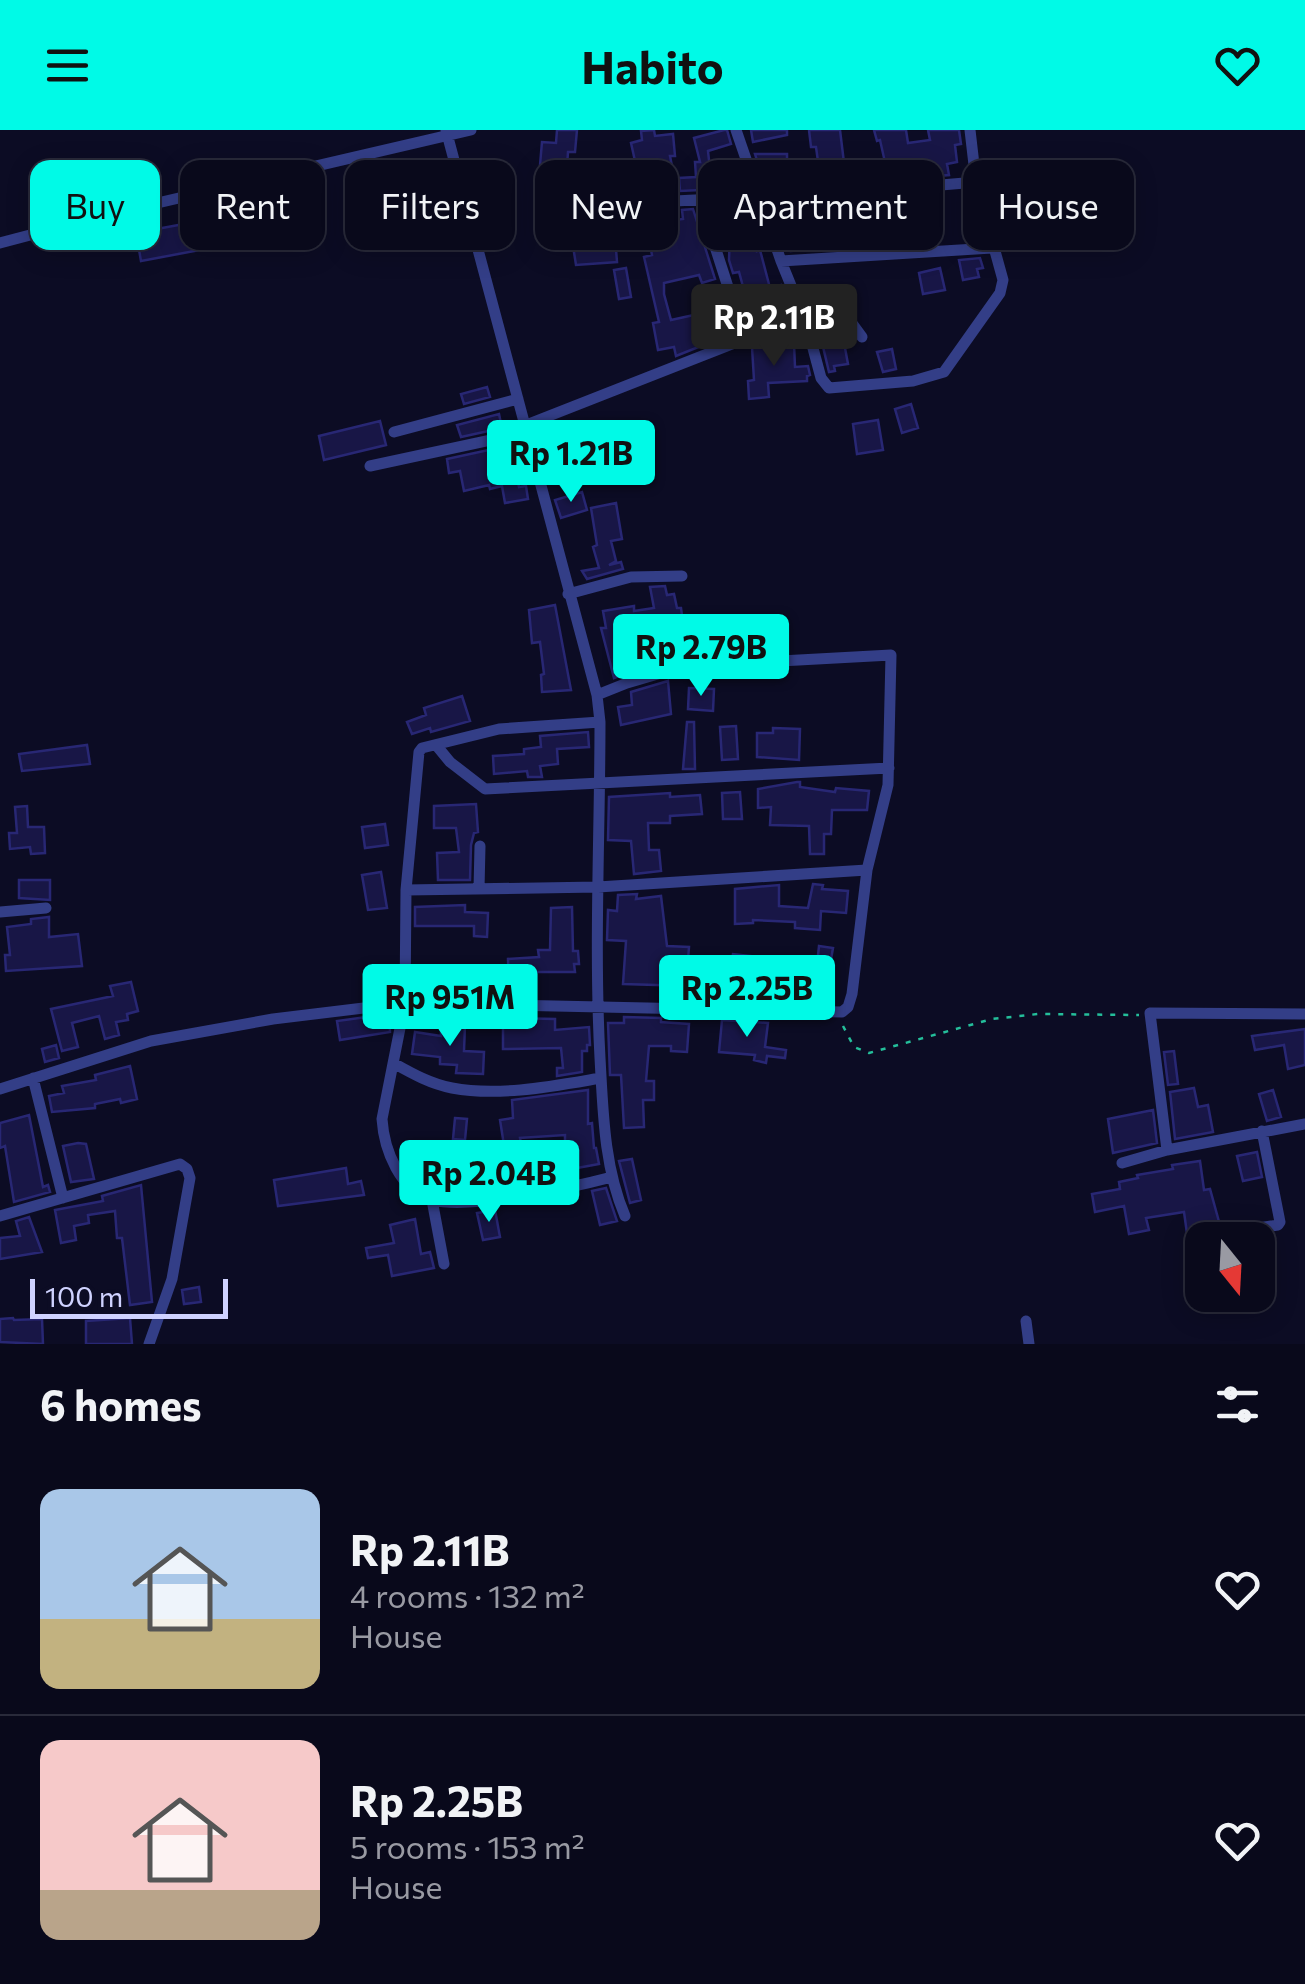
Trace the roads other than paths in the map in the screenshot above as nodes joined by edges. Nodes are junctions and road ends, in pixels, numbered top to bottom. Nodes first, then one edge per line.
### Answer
1 (471, 130) edge
2 (736, 130) edge
3 (970, 130) edge
4 (447, 134) edge
5 (747, 160) edge
6 (973, 160) edge
7 (0, 243) edge
8 (716, 250) edge
9 (777, 250) edge
10 (963, 250) edge
11 (993, 250) edge
12 (780, 261) junction
13 (728, 287) dead end
14 (806, 323) junction
15 (862, 337) dead end
16 (518, 398) junction
17 (527, 428) junction
18 (394, 432) dead end
19 (370, 466) dead end
20 (682, 576) dead end
21 (568, 594) junction
22 (596, 696) junction
23 (600, 722) junction
24 (436, 745) junction
25 (889, 768) junction
26 (600, 782) junction
27 (480, 846) dead end
28 (867, 870) junction
29 (598, 887) junction
30 (479, 888) junction
31 (406, 890) junction
32 (46, 908) dead end
33 (0, 912) edge
34 (404, 1003) junction
35 (597, 1005) junction
36 (1305, 1014) edge
37 (394, 1064) junction
38 (33, 1078) junction
39 (601, 1078) junction
40 (0, 1090) edge
41 (1305, 1124) edge
42 (1262, 1132) junction
43 (1167, 1150) junction
44 (1122, 1162) dead end
45 (612, 1177) junction
46 (63, 1198) junction
47 (432, 1200) junction
48 (0, 1216) edge
49 (625, 1216) dead end
50 (1275, 1225) edge
51 (444, 1264) dead end
52 (1026, 1322) dead end
53 (149, 1344) edge
54 (1029, 1344) edge

1 - 4 street
2 - 5 street
3 - 6 street
4 - 7 street
4 - 16 street
8 - 13 street
9 - 12 street
10 - 12 street
11 - 14 street
12 - 14 street
14 - 15 street
14 - 17 street
16 - 17 street
16 - 18 street
17 - 19 street
17 - 21 street
20 - 21 street
21 - 22 street
22 - 23 street
22 - 25 street
23 - 24 street
23 - 26 street
24 - 26 street
24 - 31 street
25 - 26 street
25 - 28 street
26 - 29 street
27 - 30 street
28 - 29 street
28 - 35 street
29 - 30 street
29 - 35 street
30 - 31 street
31 - 34 street
32 - 33 street
34 - 35 street
34 - 37 street
34 - 38 street
35 - 39 street
36 - 43 street
37 - 39 street
37 - 47 street
38 - 40 street
38 - 46 street
39 - 45 street
41 - 42 street
42 - 43 street
42 - 50 street
43 - 44 street
45 - 47 street
45 - 49 street
46 - 48 street
46 - 53 street
47 - 51 street
52 - 54 street

